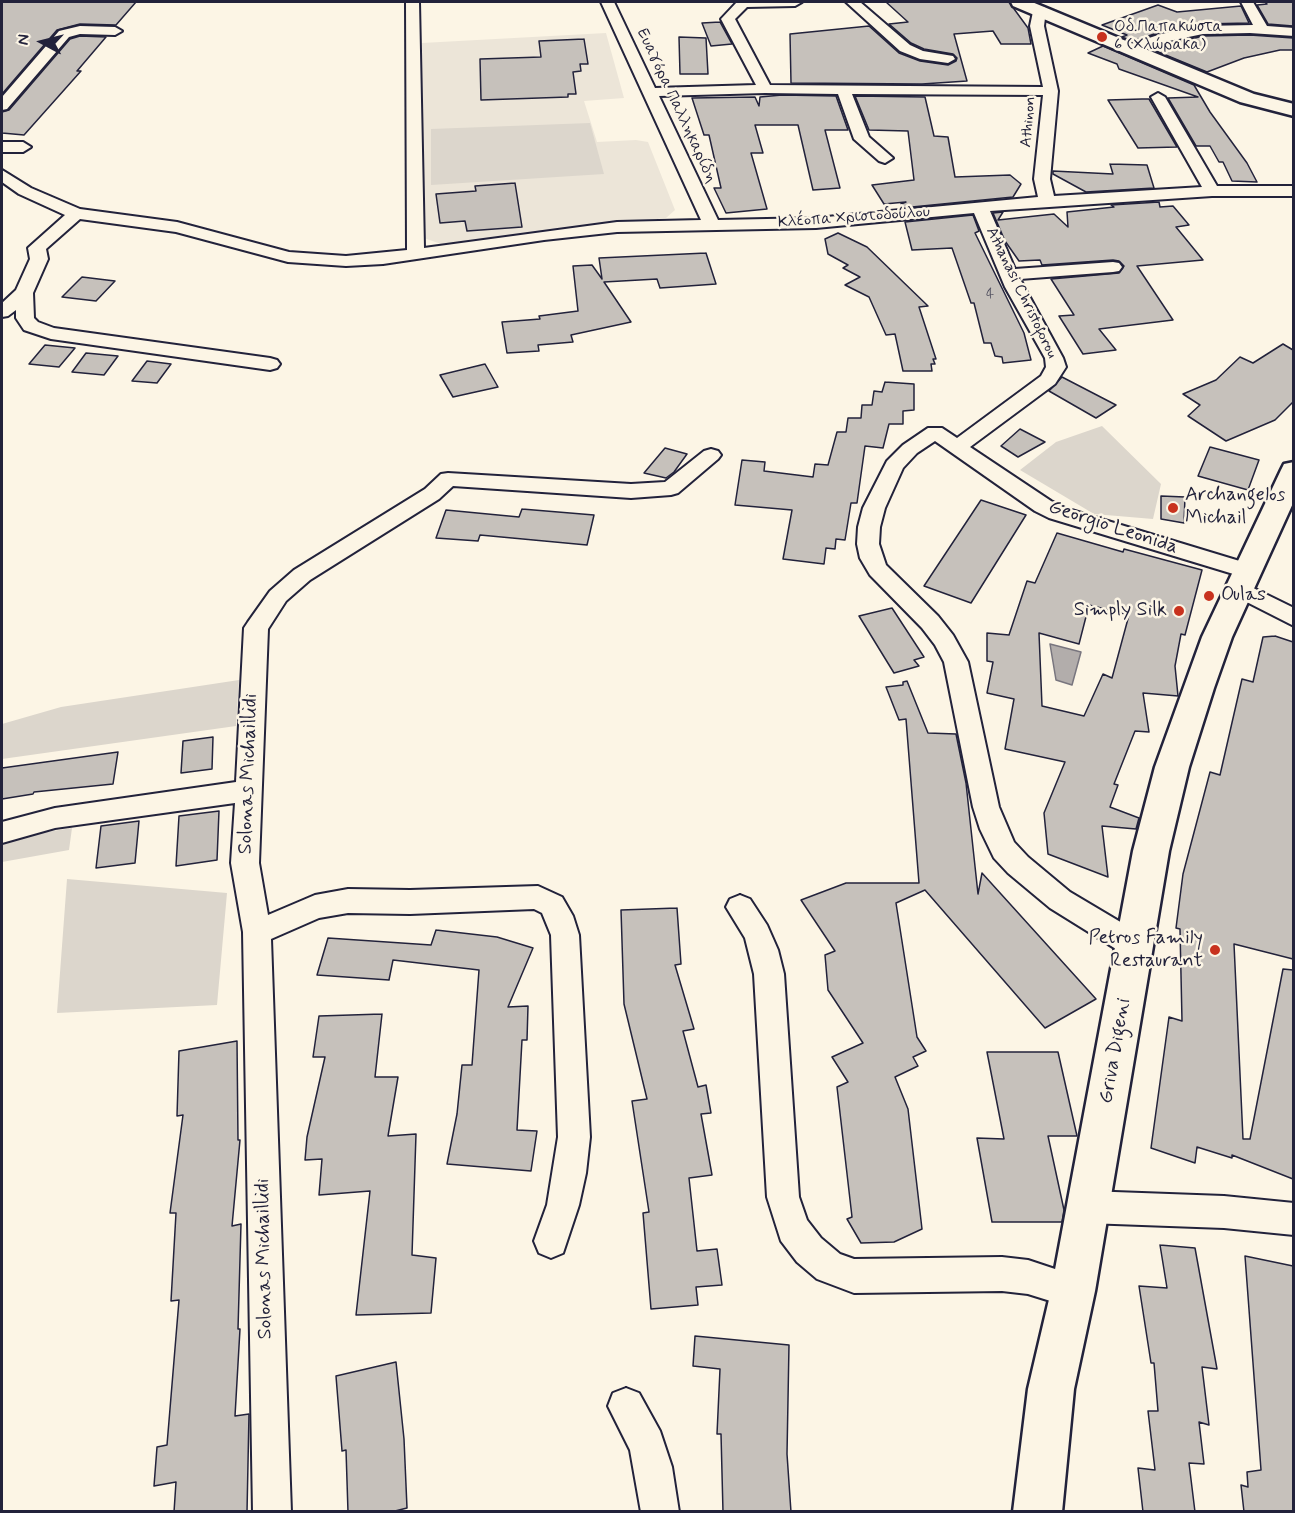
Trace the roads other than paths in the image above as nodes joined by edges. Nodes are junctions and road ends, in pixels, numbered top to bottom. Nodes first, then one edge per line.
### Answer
1 (412, 2) edge
2 (607, 2) edge
3 (795, 2) edge
4 (853, 2) edge
5 (1019, 2) edge
6 (1247, 2) edge
7 (1039, 10) junction
8 (1262, 30) junction
9 (115, 31) dead end
10 (1293, 32) edge
11 (1130, 49) junction
12 (948, 59) dead end
13 (765, 89) junction
14 (843, 89) junction
15 (1051, 91) junction
16 (650, 92) junction
17 (1158, 97) dead end
18 (2, 105) edge
19 (1293, 110) edge
20 (2, 147) edge
21 (23, 147) dead end
22 (885, 158) dead end
23 (2, 174) edge
24 (1212, 191) junction
25 (1293, 191) edge
26 (1047, 201) junction
27 (980, 208) junction
28 (76, 214) junction
29 (712, 225) junction
30 (416, 254) junction
31 (1113, 267) dead end
32 (1009, 274) junction
33 (24, 293) junction
34 (2, 312) edge
35 (270, 364) dead end
36 (956, 448) junction
37 (711, 455) dead end
38 (1293, 470) edge
39 (1243, 580) junction
40 (1293, 618) edge
41 (248, 791) junction
42 (2, 832) edge
43 (740, 908) dead end
44 (257, 932) junction
45 (1134, 945) junction
46 (1086, 1207) junction
47 (1293, 1219) edge
48 (551, 1241) dead end
49 (1073, 1291) junction
50 (626, 1406) dead end
51 (272, 1512) edge
52 (660, 1512) edge
53 (1038, 1512) edge

1 - 30 street
2 - 16 street, Ευαγόρα Παλληκαρίδη
3 - 13 street
4 - 12 street
5 - 7 main road
6 - 8 street
7 - 11 main road
7 - 15 street, Athinon
8 - 10 street
8 - 11 street
9 - 18 street
11 - 19 main road
13 - 14 street
13 - 16 street
14 - 15 street
14 - 22 street
15 - 26 street, Athinon
16 - 29 street, Ευαγόρα Παλληκαρίδη
17 - 24 street
20 - 21 street
23 - 28 street, Κλέοπα Χριστοδούλου
24 - 25 street, Κλέοπα Χριστοδούλου
24 - 26 street, Κλέοπα Χριστοδούλου
26 - 27 street, Κλέοπα Χριστοδούλου
27 - 29 street, Κλέοπα Χριστοδούλου
27 - 32 street, Athanasi Christoforou
28 - 30 street, Κλέοπα Χριστοδούλου
28 - 33 street
29 - 30 street, Κλέοπα Χριστοδούλου
31 - 32 street
32 - 36 street, Athanasi Christoforou
33 - 34 street
33 - 35 street
36 - 39 street, Georgio Leonida
36 - 45 street
37 - 41 street, Solonas Michaillidi
38 - 39 main road, Griva Digeni
39 - 40 street, Georgio Leonida
39 - 45 main road, Griva Digeni
41 - 42 street
41 - 44 street, Solonas Michaillidi
43 - 49 street
44 - 48 street
44 - 51 street, Solonas Michaillidi
45 - 46 main road, Griva Digeni
46 - 47 street
46 - 49 main road, Griva Digeni
49 - 53 main road, Griva Digeni
50 - 52 street

